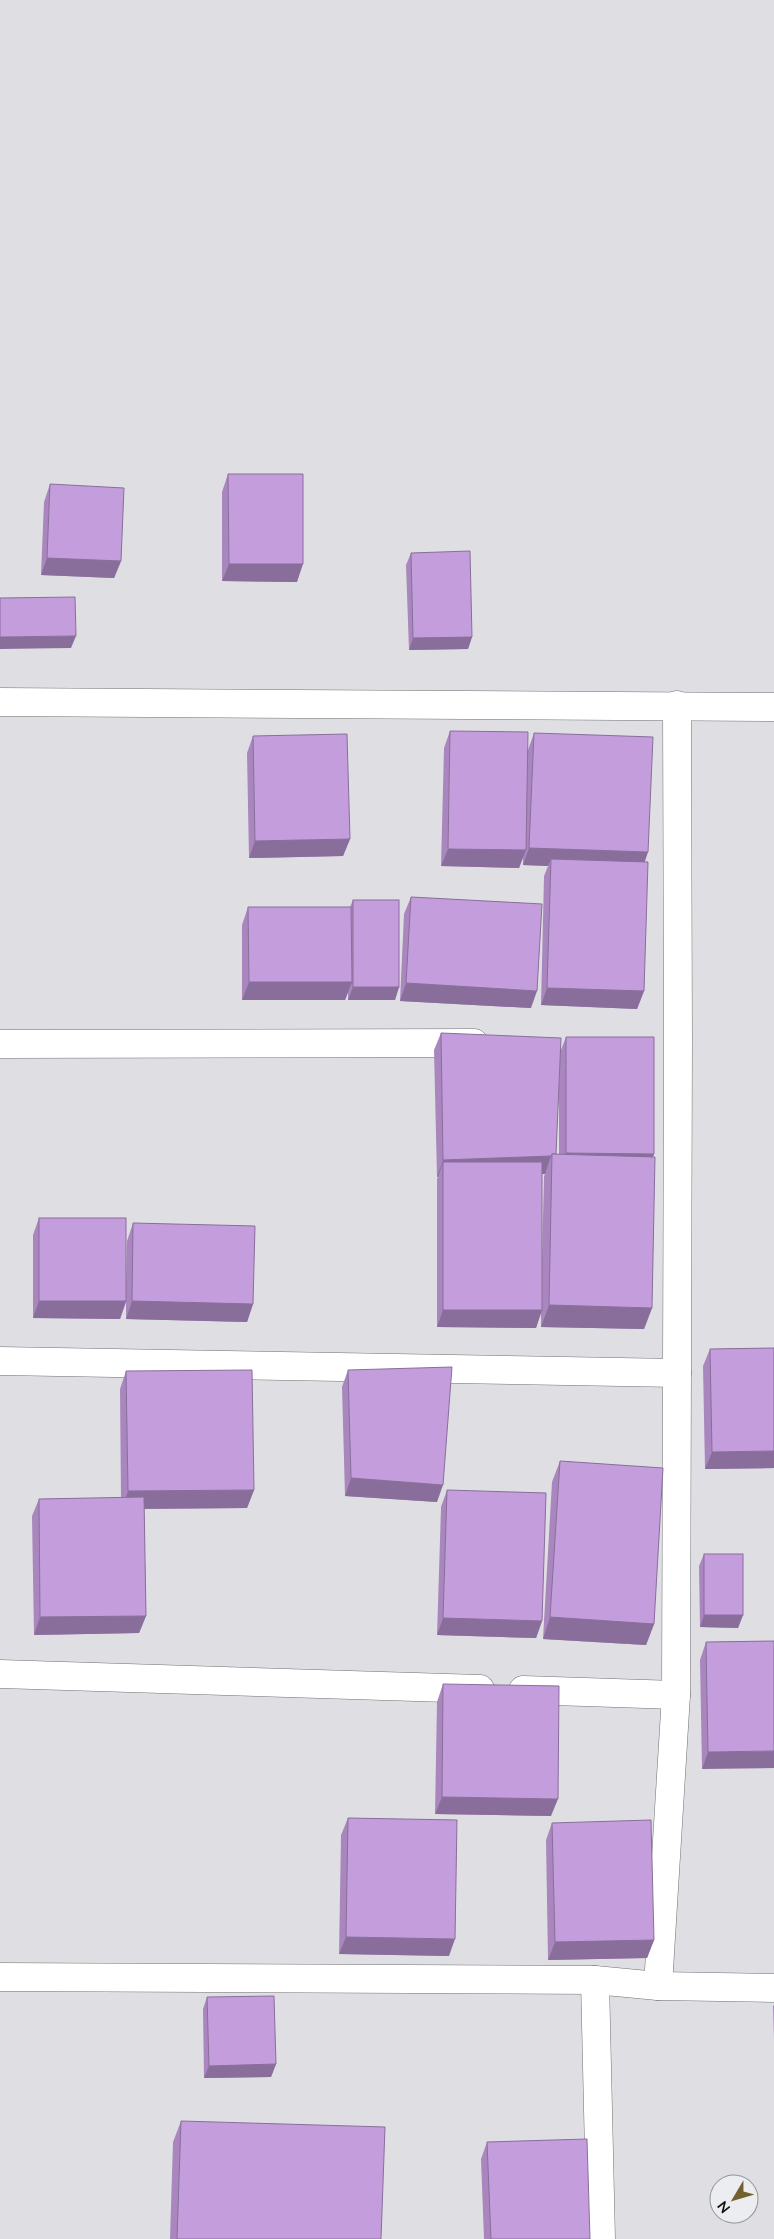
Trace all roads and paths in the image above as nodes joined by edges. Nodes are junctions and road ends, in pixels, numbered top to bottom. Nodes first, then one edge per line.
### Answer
1 (0, 702) edge
2 (677, 705) junction
3 (774, 707) edge
4 (648, 1043) edge
5 (678, 1043) junction
6 (0, 1044) edge
7 (499, 1044) edge
8 (0, 1361) edge
9 (677, 1373) junction
10 (0, 1674) edge
11 (676, 1695) junction
12 (0, 1977) edge
13 (595, 1980) junction
14 (658, 1986) junction
15 (774, 1988) edge
16 (601, 2239) edge

1 - 2 street
2 - 3 street
2 - 5 street
4 - 5 street
5 - 9 street
6 - 7 street
8 - 9 street
9 - 11 street
10 - 11 street
11 - 14 street
12 - 13 street
13 - 14 street
13 - 16 street
14 - 15 street

